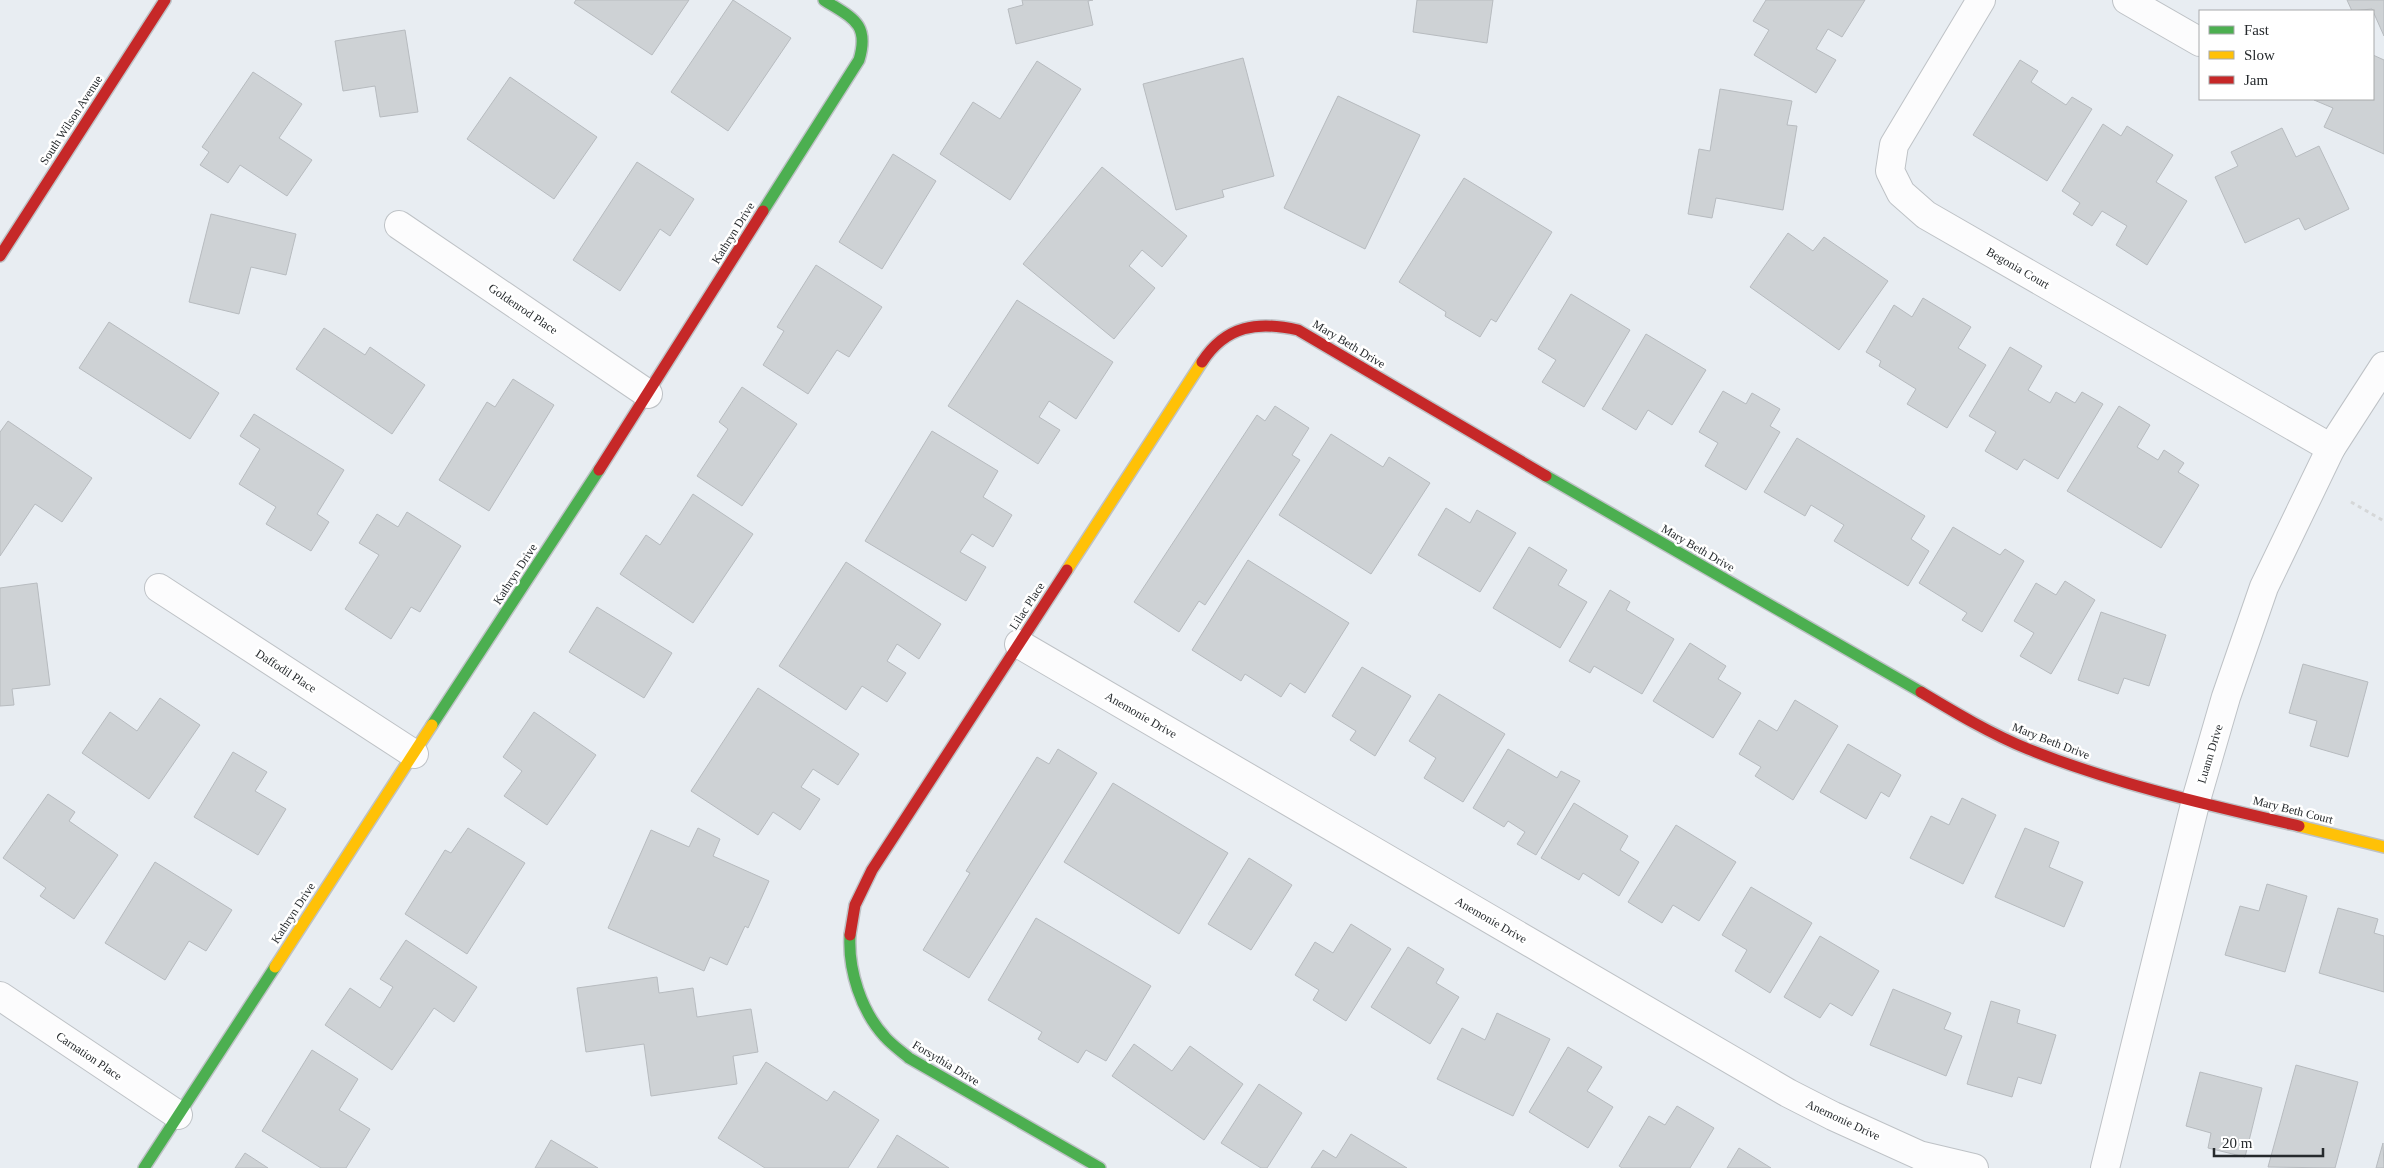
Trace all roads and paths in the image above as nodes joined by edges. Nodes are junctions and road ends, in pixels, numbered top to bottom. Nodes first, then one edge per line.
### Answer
1 (166, 0) edge
2 (824, 0) edge
3 (1981, 0) edge
4 (2127, 0) edge
5 (2199, 41) edge
6 (398, 224) dead end
7 (0, 256) edge
8 (1205, 357) joint
9 (2384, 366) edge
10 (648, 394) junction
11 (2331, 448) junction
12 (2351, 502) dead end
13 (2384, 520) edge
14 (159, 588) dead end
15 (1019, 644) junction
16 (414, 754) junction
17 (2196, 800) junction
18 (2384, 847) edge
19 (872, 870) joint
20 (0, 996) edge
21 (178, 1115) junction
22 (144, 1168) edge
23 (1100, 1168) edge
24 (1974, 1168) edge
25 (2106, 1168) edge

1 - 7 street, South Wilson Avenue
2 - 10 street, Kathryn Drive
3 - 11 street, Begonia Court
4 - 5 street
6 - 10 street, Goldenrod Place
8 - 15 street, Lilac Place
8 - 17 street, Mary Beth Drive
9 - 11 street, Luann Drive
10 - 16 street, Kathryn Drive
11 - 17 street, Luann Drive
12 - 13 path
14 - 16 street, Daffodil Place
15 - 19 street, Lilac Place
15 - 24 street, Anemonie Drive
16 - 21 street, Kathryn Drive
17 - 18 street, Mary Beth Court
17 - 25 street, Luann Drive
19 - 23 street, Forsythia Drive
20 - 21 street, Carnation Place
21 - 22 street, Kathryn Drive

